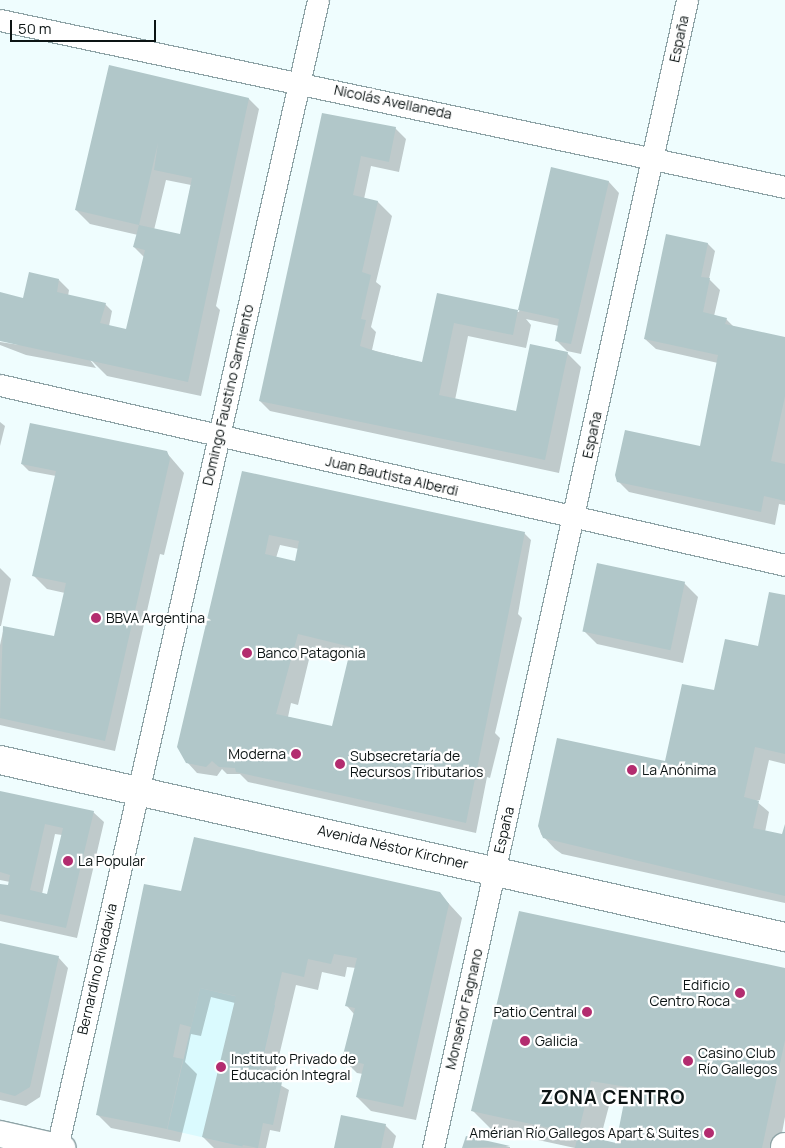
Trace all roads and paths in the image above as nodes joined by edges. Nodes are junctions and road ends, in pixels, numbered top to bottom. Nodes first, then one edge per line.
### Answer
1 (318, 0) edge
2 (688, 0) edge
3 (0, 20) edge
4 (298, 82) junction
5 (653, 158) junction
6 (785, 187) edge
7 (0, 386) edge
8 (219, 436) junction
9 (574, 517) junction
10 (785, 566) edge
11 (0, 760) edge
12 (138, 790) junction
13 (495, 870) junction
14 (785, 937) edge
15 (0, 1134) edge
16 (58, 1148) edge
17 (432, 1148) edge

1 - 4 street, Domingo Faustino Sarmiento
2 - 5 street, España
3 - 4 street, Nicolás Avellaneda
4 - 5 street, Nicolás Avellaneda
4 - 8 street, Domingo Faustino Sarmiento
5 - 6 street, Nicolás Avellaneda
5 - 9 street, España
7 - 8 street, Juan Bautista Alberdi
8 - 9 street, Juan Bautista Alberdi
8 - 12 street, Domingo Faustino Sarmiento
9 - 10 street, Juan Bautista Alberdi
9 - 13 street, España
11 - 12 main road, Avenida Néstor Kirchner
12 - 13 main road, Avenida Néstor Kirchner
12 - 16 street, Bernardino Rivadavia
13 - 14 main road, Avenida Néstor Kirchner
13 - 17 street, Monseñor Fagnano
15 - 16 street

